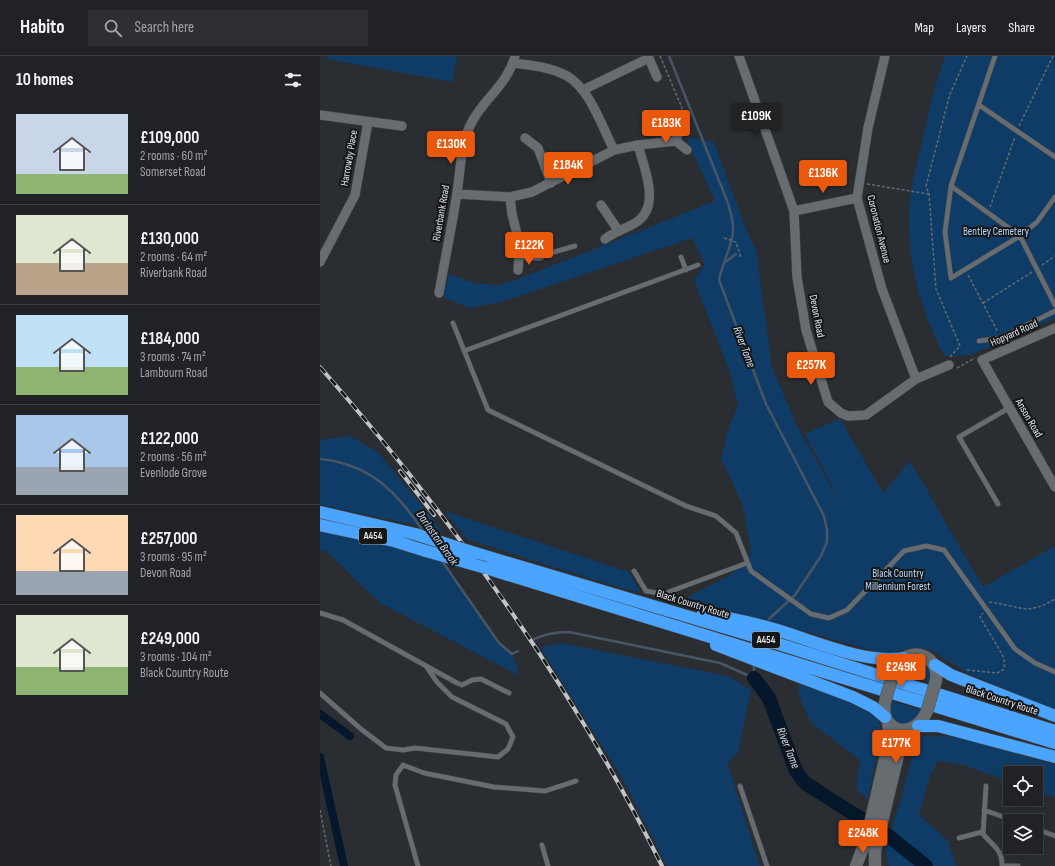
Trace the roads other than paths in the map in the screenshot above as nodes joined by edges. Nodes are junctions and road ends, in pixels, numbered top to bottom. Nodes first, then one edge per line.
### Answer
1 (739, 56) edge
2 (885, 56) edge
3 (995, 56) edge
4 (648, 57) edge
5 (514, 59) edge
6 (657, 77) dead end
7 (583, 90) junction
8 (979, 105) junction
9 (320, 115) edge
10 (368, 122) junction
11 (402, 126) dead end
12 (680, 127) road end
13 (525, 138) dead end
14 (676, 141) junction
15 (638, 144) junction
16 (614, 150) junction
17 (688, 150) dead end
18 (1055, 158) edge
19 (551, 183) junction
20 (951, 186) junction
21 (457, 194) junction
22 (510, 197) junction
23 (1055, 197) edge
24 (857, 198) junction
25 (600, 205) dead end
26 (794, 211) junction
27 (618, 230) junction
28 (1020, 236) junction
29 (605, 239) dead end
30 (575, 246) dead end
31 (520, 255) junction
32 (540, 256) joint
33 (680, 257) dead end
34 (320, 262) edge
35 (698, 265) dead end
36 (518, 270) dead end
37 (686, 270) junction
38 (439, 293) dead end
39 (1055, 305) edge
40 (1055, 311) edge
41 (453, 323) dead end
42 (1055, 328) edge
43 (979, 341) dead end
44 (464, 351) junction
45 (978, 359) joint
46 (952, 367) road end
47 (916, 379) junction
48 (1009, 408) junction
49 (1055, 487) edge
50 (998, 504) dead end
51 (320, 512) edge
52 (320, 524) edge
53 (747, 563) junction
54 (634, 571) dead end
55 (627, 598) junction
56 (320, 614) edge
57 (656, 619) junction
58 (904, 658) junction
59 (935, 665) junction
60 (426, 666) junction
61 (1055, 672) edge
62 (320, 693) edge
63 (509, 693) dead end
64 (1055, 716) edge
65 (887, 720) junction
66 (917, 727) junction
67 (1055, 731) edge
68 (1055, 743) edge
69 (1055, 757) edge
70 (576, 781) dead end
71 (740, 786) dead end
72 (986, 786) dead end
73 (984, 810) junction
74 (1003, 817) edge
75 (982, 832) junction
76 (1043, 832) edge
77 (1055, 836) edge
78 (959, 838) dead end
79 (542, 845) dead end
80 (418, 866) edge
81 (548, 866) edge
82 (767, 866) edge
83 (856, 866) edge
84 (875, 866) edge
85 (1002, 866) edge
86 (1018, 866) edge

1 - 26 street, Devon Road
2 - 24 street, Coronation Avenue
3 - 8 lane
4 - 6 street
4 - 7 street
5 - 7 street
5 - 21 street, Riverbank Road
7 - 16 street
8 - 18 lane
8 - 20 lane
9 - 10 street, Harrowby Place
10 - 11 street, Harrowby Place
10 - 34 street, Harrowby Place
12 - 14 street
13 - 19 street
14 - 15 street
14 - 17 street
15 - 16 street
15 - 27 street
16 - 19 street
19 - 22 street
20 - 28 lane
20 - 28 lane
21 - 22 street
21 - 38 street, Riverbank Road
22 - 31 street
23 - 28 lane
24 - 26 street
24 - 47 street, Coronation Avenue
25 - 27 street
26 - 47 street, Devon Road
27 - 29 street
28 - 39 lane
30 - 32 lane
31 - 32 street
31 - 36 street
33 - 37 lane
35 - 37 lane
37 - 44 lane
40 - 43 lane
41 - 44 lane
42 - 45 street, Hopyard Road
44 - 53 lane
45 - 48 street, Anson Road
46 - 47 street, Devon Road
48 - 49 street, Anson Road
48 - 50 lane
51 - 55 highway, Black Country Route / A454, bridge
52 - 57 highway, A454, bridge
53 - 54 lane
53 - 61 lane
55 - 58 highway
55 - 67 highway, Black Country Route / A454
56 - 60 lane
57 - 65 highway
57 - 68 highway, A454
58 - 59 street
58 - 65 street, bridge
59 - 64 highway
59 - 66 street, bridge
60 - 62 lane
60 - 63 lane
65 - 66 street
65 - 83 street
66 - 69 highway
66 - 84 street
70 - 80 lane
71 - 82 lane
72 - 73 lane
73 - 74 lane
73 - 75 lane
75 - 78 lane
75 - 85 lane
76 - 77 lane
79 - 81 lane
85 - 86 lane

